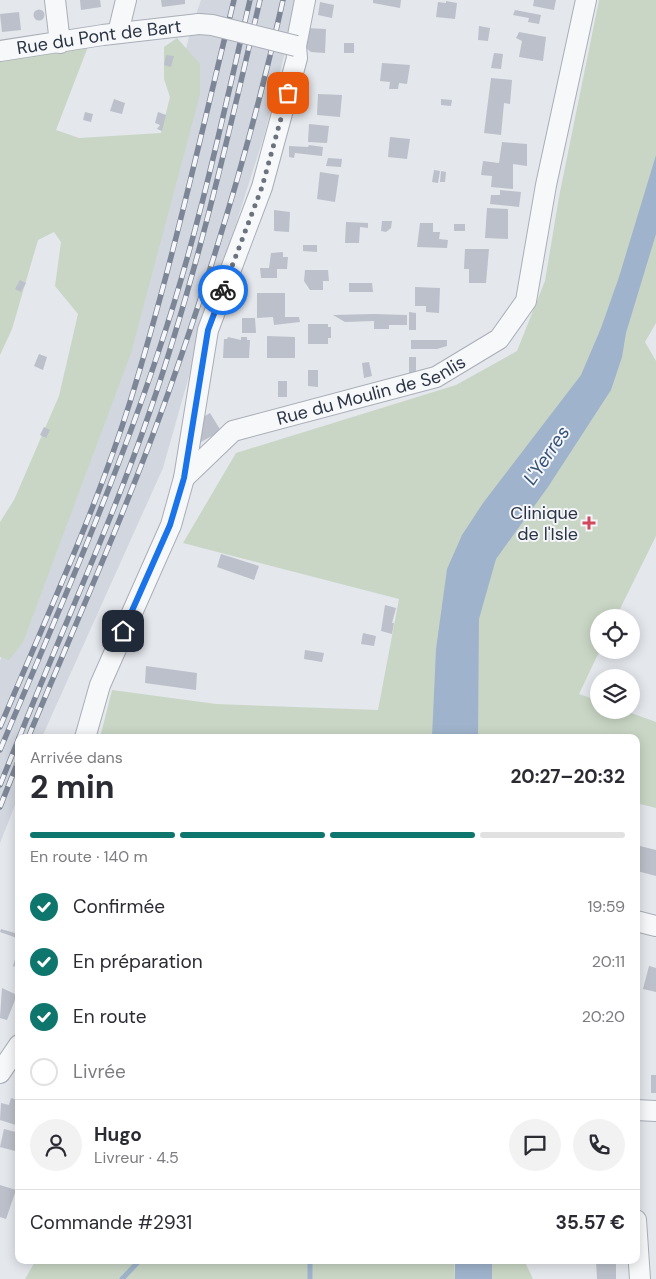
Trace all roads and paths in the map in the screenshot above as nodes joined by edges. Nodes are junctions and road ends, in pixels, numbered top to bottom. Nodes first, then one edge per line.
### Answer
1 (55, 0) edge
2 (126, 0) edge
3 (305, 0) edge
4 (586, 0) edge
5 (118, 33) junction
6 (60, 43) junction
7 (296, 46) junction
8 (0, 51) edge
9 (184, 478) junction
10 (85, 734) edge
11 (640, 922) edge
12 (656, 926) edge
13 (15, 1051) edge
14 (0, 1073) edge
15 (640, 1110) edge
16 (656, 1111) edge
17 (639, 1264) edge
18 (640, 1279) edge

1 - 6 street
2 - 5 street
3 - 7 street
4 - 9 street, Rue du Moulin de Senlis
5 - 6 street, Rue du Pont de Bart
5 - 7 street, Rue du Pont de Bart, bridge
6 - 8 street, Rue du Pont de Bart
7 - 9 street
9 - 10 street, Rue du Moulin de Senlis
11 - 12 street
13 - 14 street
15 - 16 street
17 - 18 street

